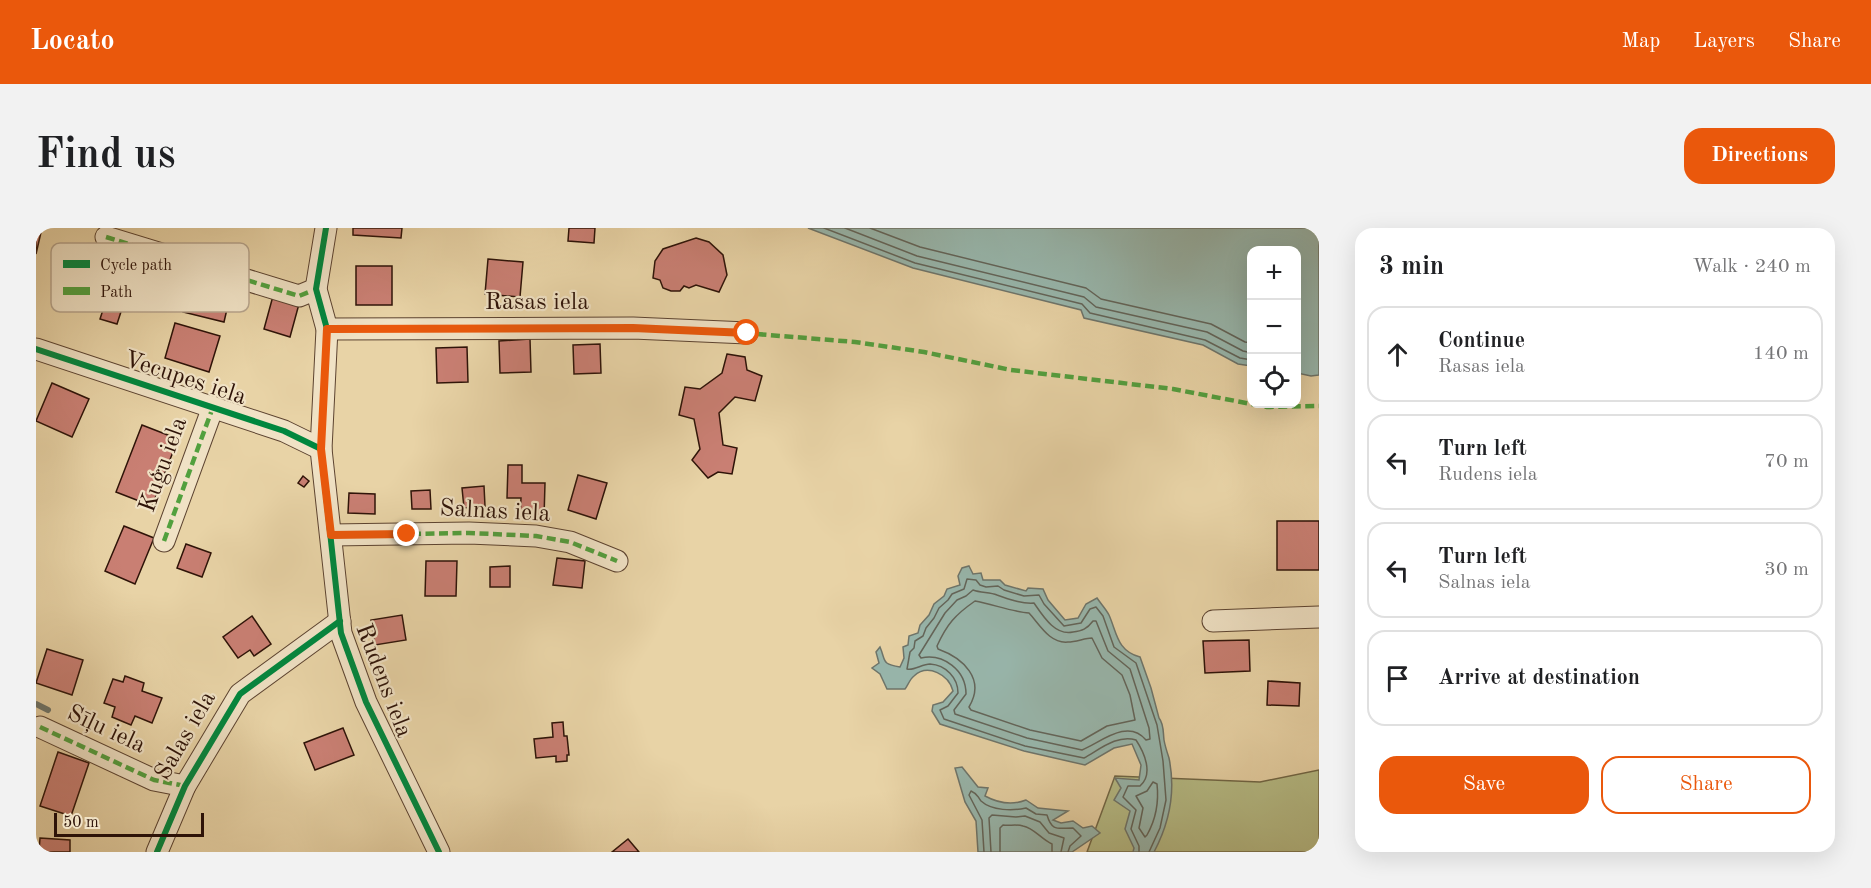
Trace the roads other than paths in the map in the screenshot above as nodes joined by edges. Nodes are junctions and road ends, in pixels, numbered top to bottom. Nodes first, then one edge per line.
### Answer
1 (326, 228) edge
2 (106, 237) dead end
3 (126, 243) edge
4 (249, 281) edge
5 (316, 289) junction
6 (327, 329) junction
7 (747, 333) dead end
8 (36, 349) edge
9 (213, 407) junction
10 (321, 449) junction
11 (331, 535) junction
12 (164, 541) dead end
13 (617, 561) dead end
14 (1319, 617) edge
15 (340, 621) junction
16 (1213, 621) dead end
17 (40, 728) dead end
18 (185, 786) junction
19 (157, 852) edge
20 (439, 852) edge

1 - 5 street, Rudens iela
2 - 3 street
4 - 5 street
5 - 6 street, Rudens iela
6 - 7 street, Rasas iela
6 - 10 street, Rudens iela
8 - 9 street, Vecupes iela
9 - 10 street, Vecupes iela
9 - 12 street, Kuģu iela
10 - 11 street, Rudens iela
11 - 13 street, Salnas iela
11 - 15 street, Rudens iela
14 - 16 street
15 - 18 street, Salas iela
15 - 20 street, Rudens iela
17 - 18 street, Sīļu iela
18 - 19 street, Salas iela

